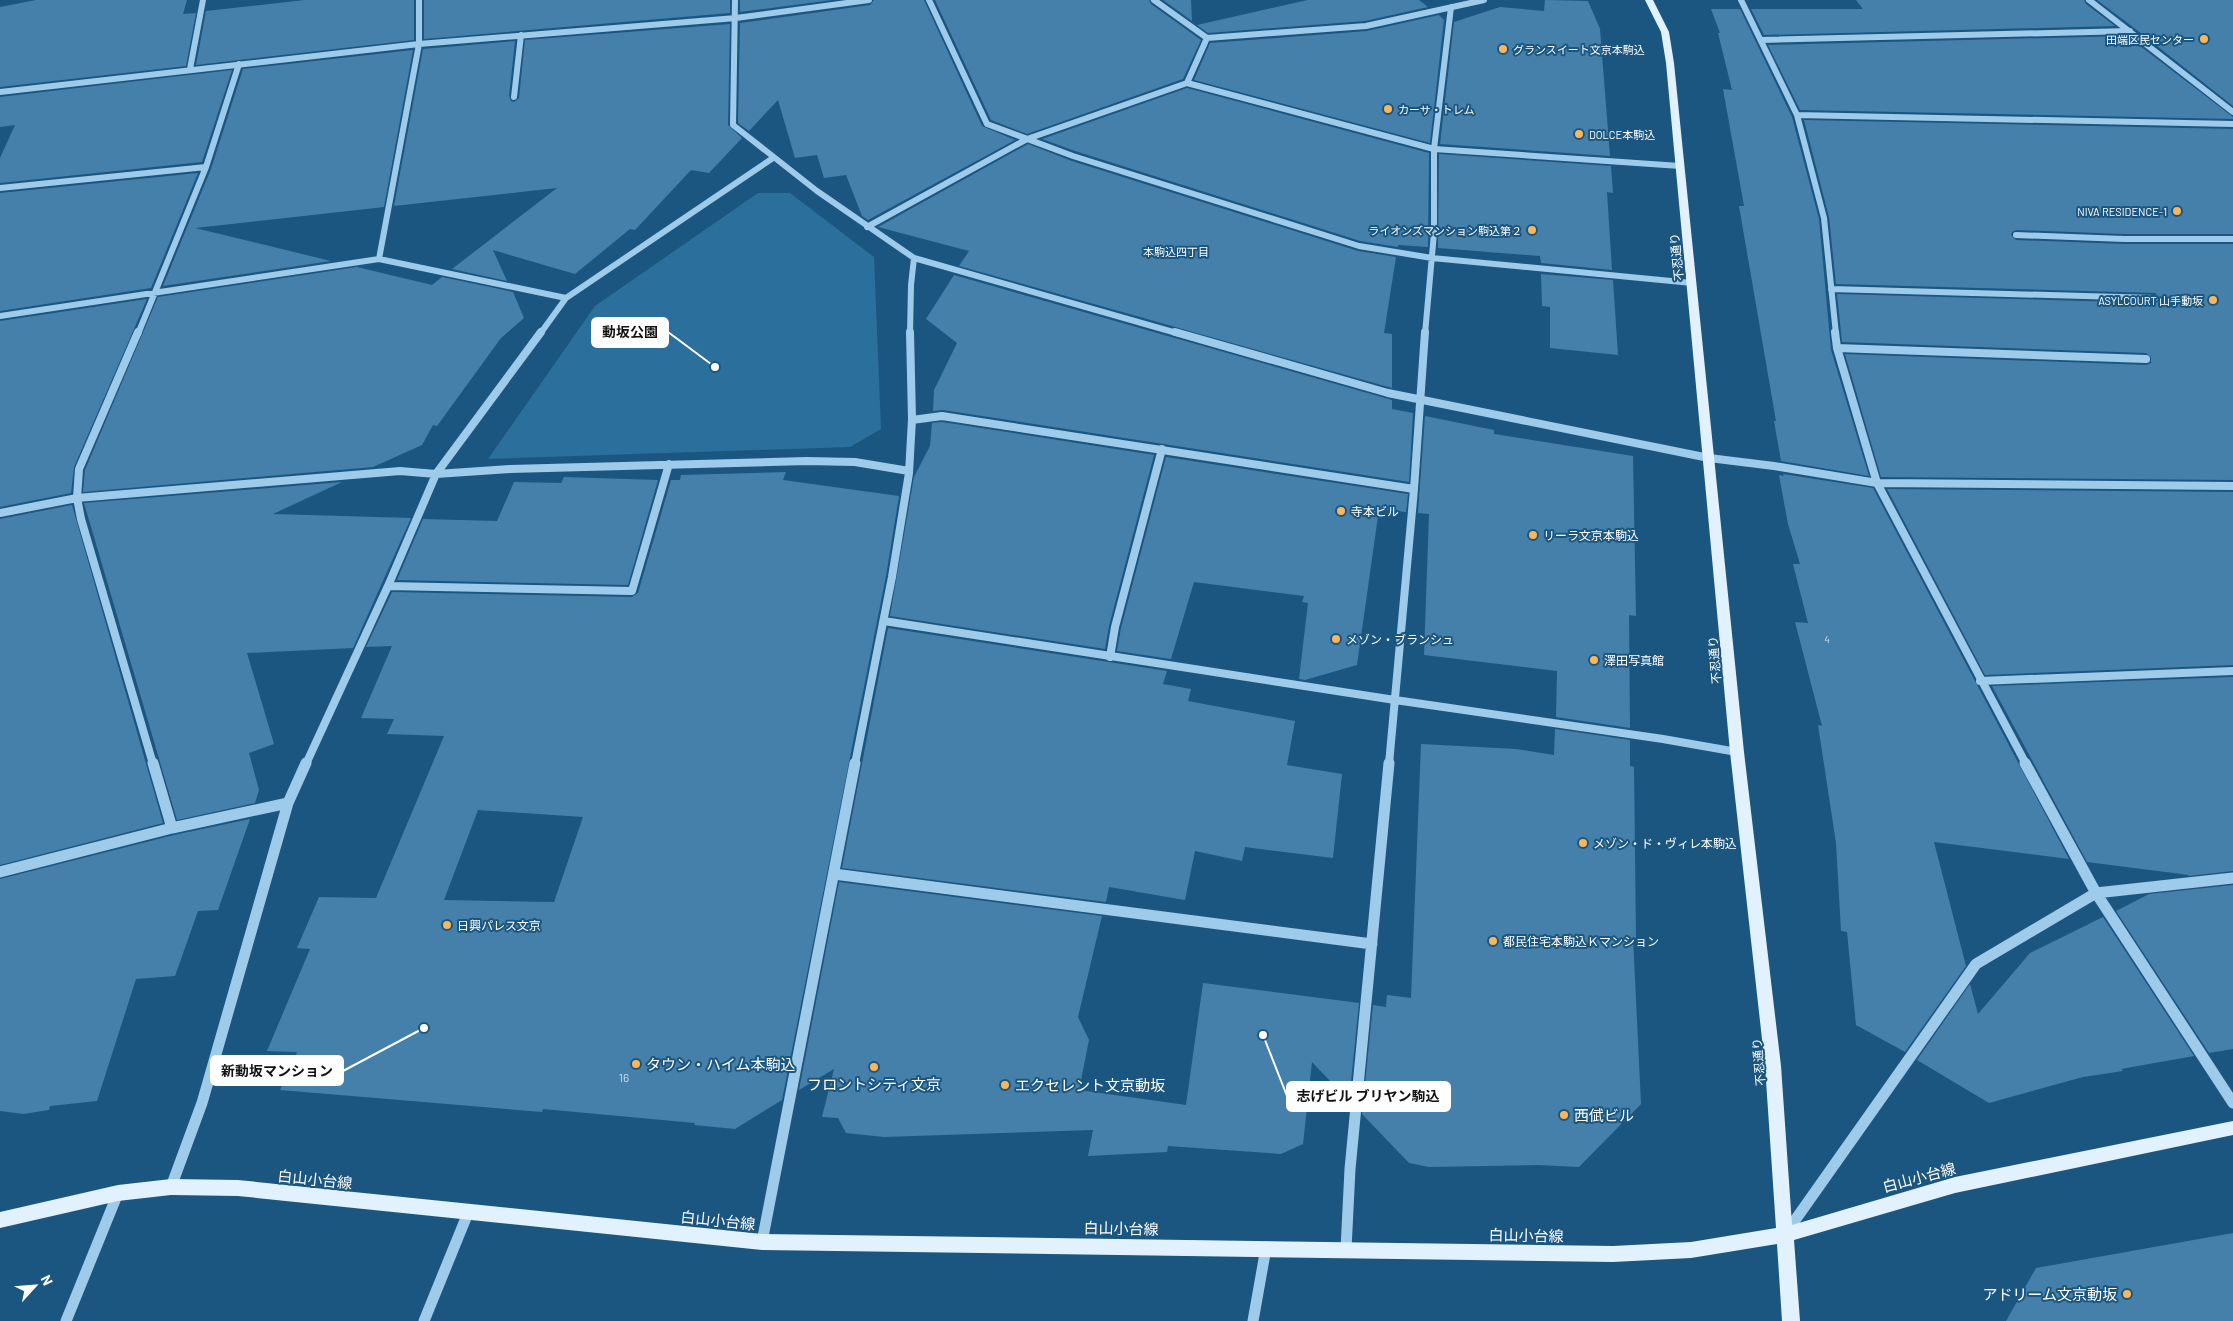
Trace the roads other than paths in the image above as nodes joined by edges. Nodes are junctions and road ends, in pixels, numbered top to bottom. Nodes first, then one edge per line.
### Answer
1 (203, 0) edge
2 (419, 0) edge
3 (735, 0) edge
4 (869, 0) edge
5 (929, 0) edge
6 (1154, 0) edge
7 (1484, 0) edge
8 (1649, 0) edge
9 (1741, 0) edge
10 (2089, 0) edge
11 (1452, 7) junction
12 (736, 18) junction
13 (2130, 31) junction
14 (521, 35) junction
15 (1206, 38) junction
16 (1760, 40) junction
17 (419, 44) junction
18 (238, 64) junction
19 (190, 70) junction
20 (1187, 83) junction
21 (0, 92) edge
22 (514, 97) dead end
23 (2233, 112) edge
24 (1797, 115) junction
25 (2230, 124) edge
26 (1027, 139) junction
27 (1434, 149) junction
28 (773, 158) junction
29 (1680, 166) junction
30 (206, 167) junction
31 (0, 188) edge
32 (867, 227) junction
33 (2016, 235) dead end
34 (2233, 239) edge
35 (914, 258) junction
36 (1432, 258) junction
37 (379, 259) junction
38 (1692, 284) junction
39 (1831, 289) junction
40 (156, 292) junction
41 (566, 298) junction
42 (2154, 298) dead end
43 (0, 316) edge
44 (1837, 348) junction
45 (2146, 359) dead end
46 (1420, 401) junction
47 (912, 420) junction
48 (1162, 449) junction
49 (1709, 458) junction
50 (670, 464) junction
51 (909, 471) junction
52 (436, 474) junction
53 (1877, 482) junction
54 (2233, 486) edge
55 (1414, 490) junction
56 (77, 498) junction
57 (0, 513) edge
58 (388, 586) junction
59 (884, 622) junction
60 (1110, 656) junction
61 (2233, 672) edge
62 (1980, 681) junction
63 (1395, 700) junction
64 (1737, 752) junction
65 (288, 803) junction
66 (172, 828) junction
67 (0, 872) edge
68 (834, 874) junction
69 (2233, 878) edge
70 (2096, 893) junction
71 (1372, 944) junction
72 (2233, 1103) edge
73 (2233, 1128) edge
74 (170, 1187) junction
75 (118, 1193) junction
76 (468, 1213) junction
77 (0, 1220) edge
78 (1784, 1235) junction
79 (762, 1242) junction
80 (1266, 1248) junction
81 (1346, 1249) junction
82 (66, 1321) edge
83 (424, 1321) edge
84 (1253, 1321) edge
85 (1791, 1321) edge

1 - 19 street
2 - 17 street
3 - 12 street
4 - 12 street
5 - 26 street
6 - 15 street
7 - 11 street
8 - 29 main road, 不忍通り
9 - 16 street
10 - 13 street
11 - 15 street
11 - 27 street
12 - 14 street
12 - 28 street
13 - 16 street
13 - 23 street
14 - 17 street
14 - 22 street
15 - 20 street
16 - 24 street
17 - 18 street
17 - 37 street
18 - 19 street
18 - 30 street
19 - 21 street
20 - 26 street
20 - 27 street
24 - 25 street
24 - 39 street
26 - 32 street
26 - 36 street
27 - 29 street
27 - 36 street
28 - 32 street
28 - 41 street
29 - 38 main road, 不忍通り
30 - 31 street
30 - 40 street
32 - 35 street
33 - 34 street
35 - 46 street
35 - 47 street
36 - 38 street
36 - 46 street
37 - 40 street
37 - 41 street
38 - 49 main road, 不忍通り
39 - 42 street
39 - 44 street
40 - 43 street
40 - 56 street
41 - 52 street
44 - 45 street
44 - 53 street
46 - 49 street
46 - 55 street
47 - 48 street
47 - 51 street
48 - 55 street
48 - 60 street
49 - 53 street
49 - 64 main road, 不忍通り
50 - 51 street
50 - 52 street
50 - 58 street
51 - 59 street
52 - 56 street
52 - 58 street
53 - 54 street
53 - 62 street
55 - 63 street
56 - 57 street
56 - 66 street
58 - 65 street
59 - 60 street
59 - 68 street
60 - 63 street
61 - 62 street
62 - 70 street
63 - 64 street
63 - 71 street
64 - 78 main road, 不忍通り
65 - 66 street
65 - 74 street
66 - 67 street
68 - 71 street
68 - 79 street
69 - 70 street
70 - 72 street
70 - 78 street
71 - 81 street
73 - 78 main road, 白山小台線
74 - 75 main road, 白山小台線
74 - 76 main road, 白山小台線
75 - 77 main road, 白山小台線
75 - 82 street
76 - 79 main road, 白山小台線
76 - 83 street
78 - 81 main road, 白山小台線
78 - 85 main road, 不忍通り
79 - 80 main road, 白山小台線
80 - 81 main road, 白山小台線
80 - 84 street

